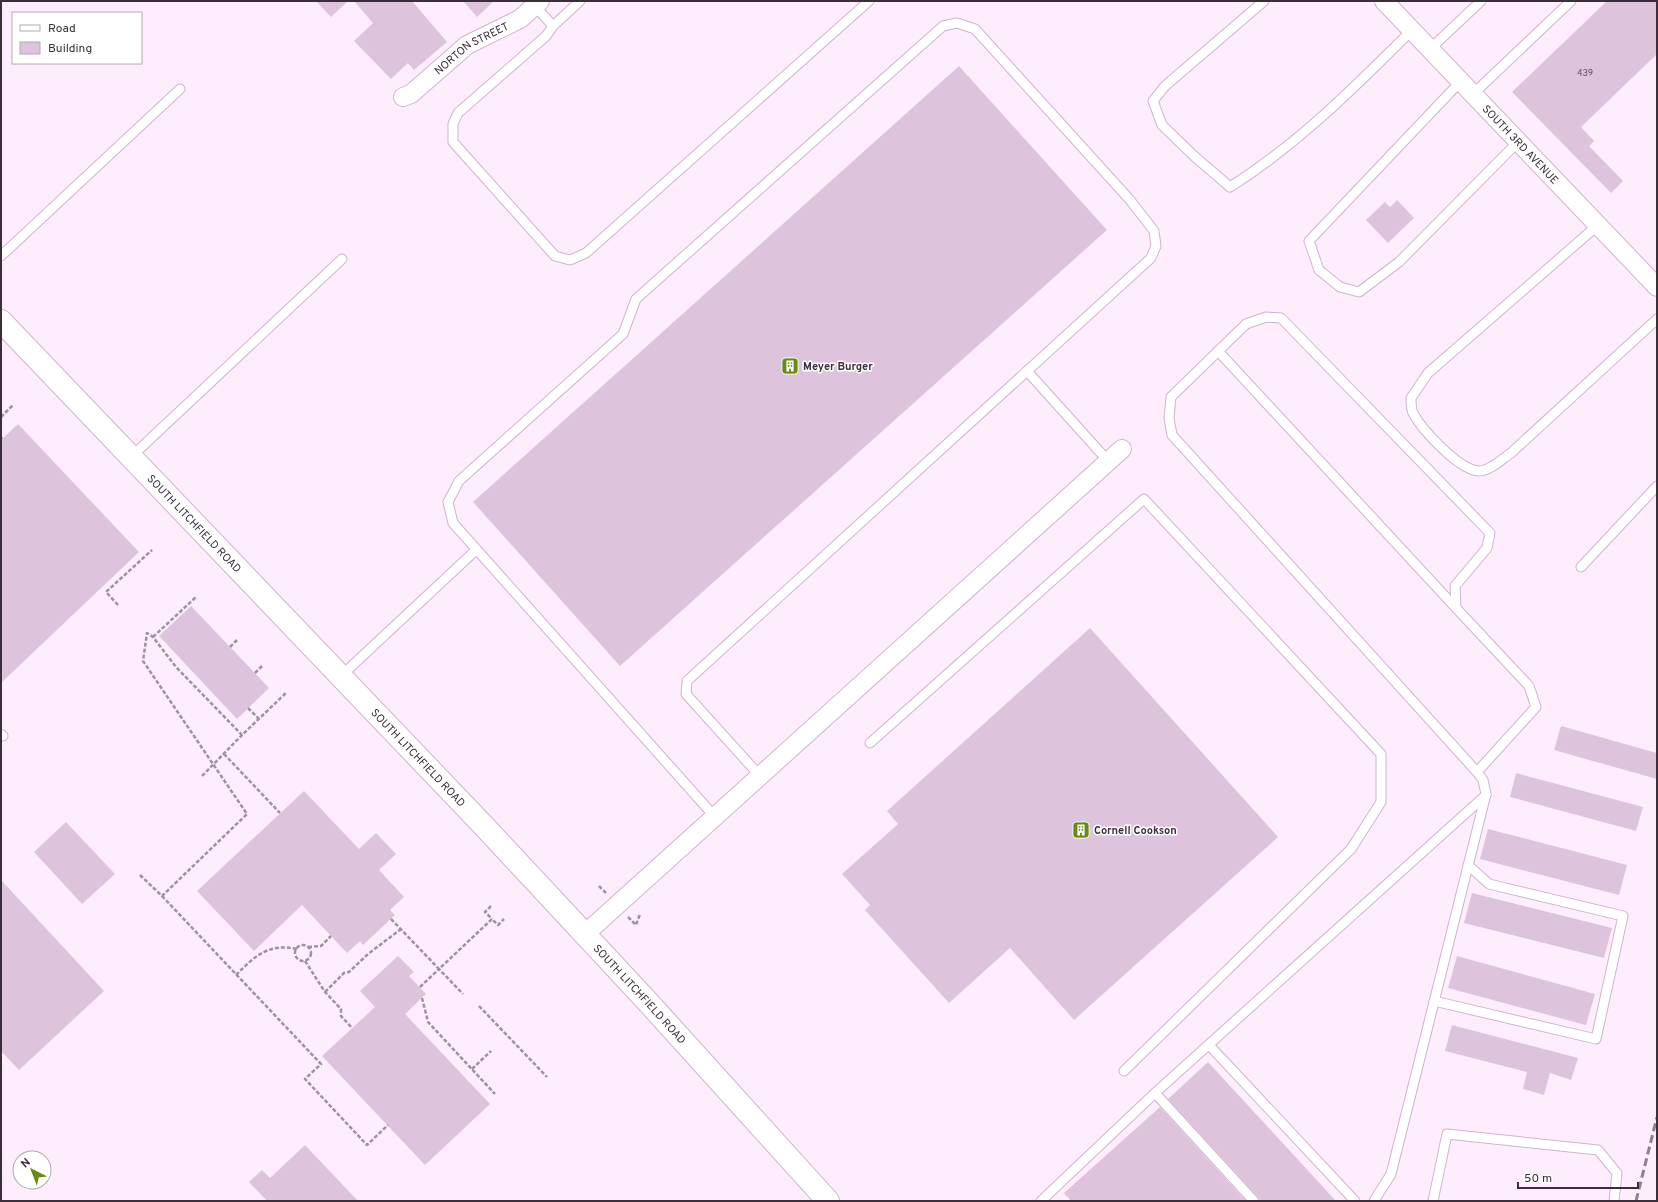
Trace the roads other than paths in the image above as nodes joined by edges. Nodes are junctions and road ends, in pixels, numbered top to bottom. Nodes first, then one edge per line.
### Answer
1 (580, 1) edge
2 (869, 1) edge
3 (1264, 1) edge
4 (1384, 1) edge
5 (1481, 1) edge
6 (1571, 1) edge
7 (537, 3) edge
8 (553, 26) junction
9 (1412, 30) junction
10 (1430, 49) junction
11 (1461, 81) junction
12 (180, 89) dead end
13 (1473, 94) junction
14 (403, 97) dead end
15 (1518, 142) junction
16 (1598, 225) junction
17 (1, 256) edge
18 (342, 259) dead end
19 (1657, 287) edge
20 (1657, 319) edge
21 (1, 321) edge
22 (1218, 351) junction
23 (1027, 371) junction
24 (1122, 449) dead end
25 (131, 457) junction
26 (1108, 462) junction
27 (1657, 486) edge
28 (476, 550) junction
29 (1581, 567) dead end
30 (1456, 608) junction
31 (341, 676) junction
32 (870, 743) dead end
33 (1477, 772) junction
34 (760, 776) junction
35 (1486, 794) junction
36 (715, 817) junction
37 (1468, 865) junction
38 (585, 934) junction
39 (1434, 1001) junction
40 (1209, 1045) junction
41 (1124, 1072) dead end
42 (1156, 1093) junction
43 (1048, 1194) junction
44 (828, 1201) edge
45 (1041, 1201) edge
46 (1055, 1201) edge
47 (1254, 1201) edge
48 (1355, 1201) edge
49 (1374, 1201) edge
50 (1433, 1201) edge
51 (1614, 1201) edge

1 - 8 lane
2 - 8 lane
3 - 9 lane
4 - 9 street, SOUTH 3RD AVENUE
5 - 10 lane
6 - 13 lane
7 - 8 lane
7 - 14 street, NORTON STREET
9 - 10 street, SOUTH 3RD AVENUE
10 - 11 street, SOUTH 3RD AVENUE
11 - 13 street, SOUTH 3RD AVENUE
11 - 15 lane
12 - 17 lane
13 - 15 street, SOUTH 3RD AVENUE
15 - 16 street, SOUTH 3RD AVENUE
16 - 19 street, SOUTH 3RD AVENUE
16 - 20 lane
18 - 25 lane
21 - 25 main road, SOUTH LITCHFIELD ROAD
22 - 30 lane
22 - 30 lane
22 - 33 lane
23 - 26 lane
23 - 28 lane
23 - 34 lane
24 - 26 street
25 - 31 main road, SOUTH LITCHFIELD ROAD
26 - 34 street
27 - 29 lane
28 - 31 lane
28 - 36 lane
30 - 33 lane
31 - 38 main road, SOUTH LITCHFIELD ROAD
32 - 41 lane
33 - 35 lane
34 - 36 street
35 - 37 lane
35 - 40 lane
36 - 38 street
37 - 39 lane
37 - 39 lane
38 - 44 main road, SOUTH LITCHFIELD ROAD
39 - 49 lane
40 - 42 lane
40 - 48 lane
42 - 43 lane
42 - 47 lane
43 - 45 lane
43 - 46 lane
50 - 51 lane

